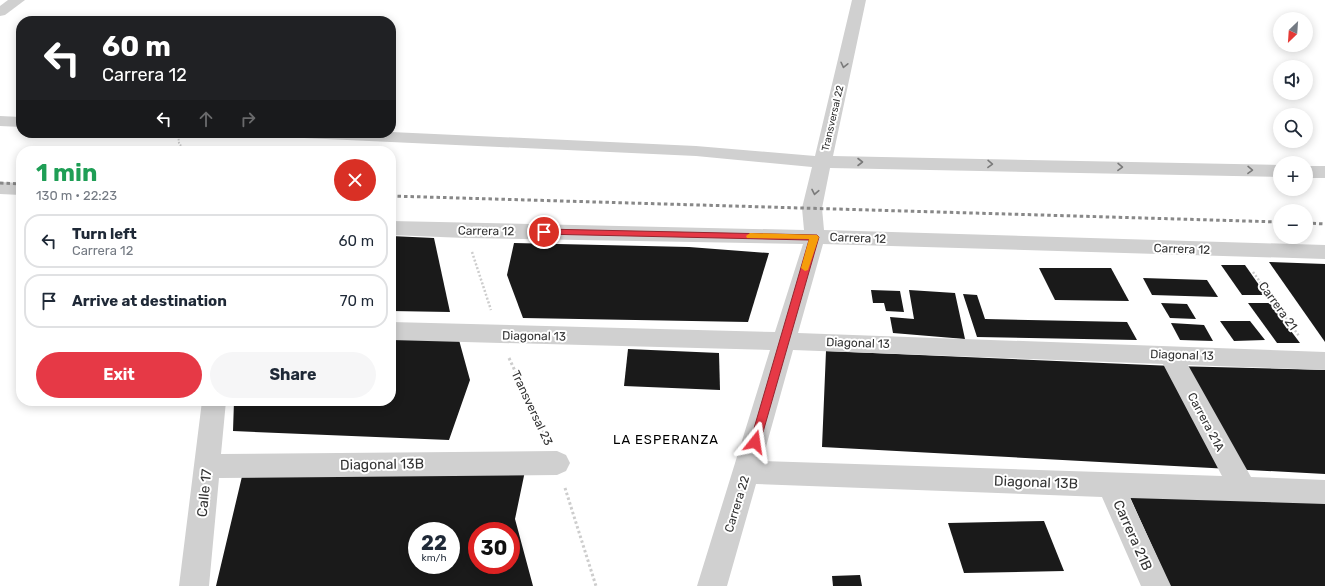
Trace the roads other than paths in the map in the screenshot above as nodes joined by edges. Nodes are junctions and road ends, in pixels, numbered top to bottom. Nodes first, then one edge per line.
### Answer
1 (18, 0) edge
2 (859, 0) edge
3 (0, 12) edge
4 (0, 121) edge
5 (16, 122) edge
6 (396, 137) edge
7 (821, 162) junction
8 (1273, 171) edge
9 (1313, 172) edge
10 (1325, 172) edge
11 (0, 188) edge
12 (16, 189) edge
13 (396, 228) edge
14 (814, 237) junction
15 (1325, 252) edge
16 (396, 331) edge
17 (784, 341) junction
18 (1170, 355) junction
19 (1321, 361) edge
20 (213, 406) edge
21 (557, 463) road end
22 (207, 466) junction
23 (747, 472) junction
24 (1110, 484) junction
25 (1243, 489) junction
26 (1325, 492) edge
27 (194, 586) edge
28 (712, 586) edge
29 (1156, 586) edge

1 - 3 street
2 -> 7 street, Transversal 22
4 - 5 street
6 - 7 street
7 -> 8 street
7 -> 14 street, Transversal 22
9 - 10 street
11 - 12 street
13 - 14 street, Carrera 12
14 - 15 street, Carrera 12
14 - 17 street, Carrera 22
16 - 17 street, Diagonal 13
17 - 18 street, Diagonal 13
17 - 23 street, Carrera 22
18 - 19 street, Diagonal 13
18 - 25 street, Carrera 21A
20 - 22 street, Calle 17
21 - 22 street, Diagonal 13B
22 - 27 street, Calle 17
23 - 24 street, Diagonal 13B
23 - 28 street, Carrera 22
24 - 25 street, Diagonal 13B
24 - 29 street, Carrera 21B
25 - 26 street, Diagonal 13B

